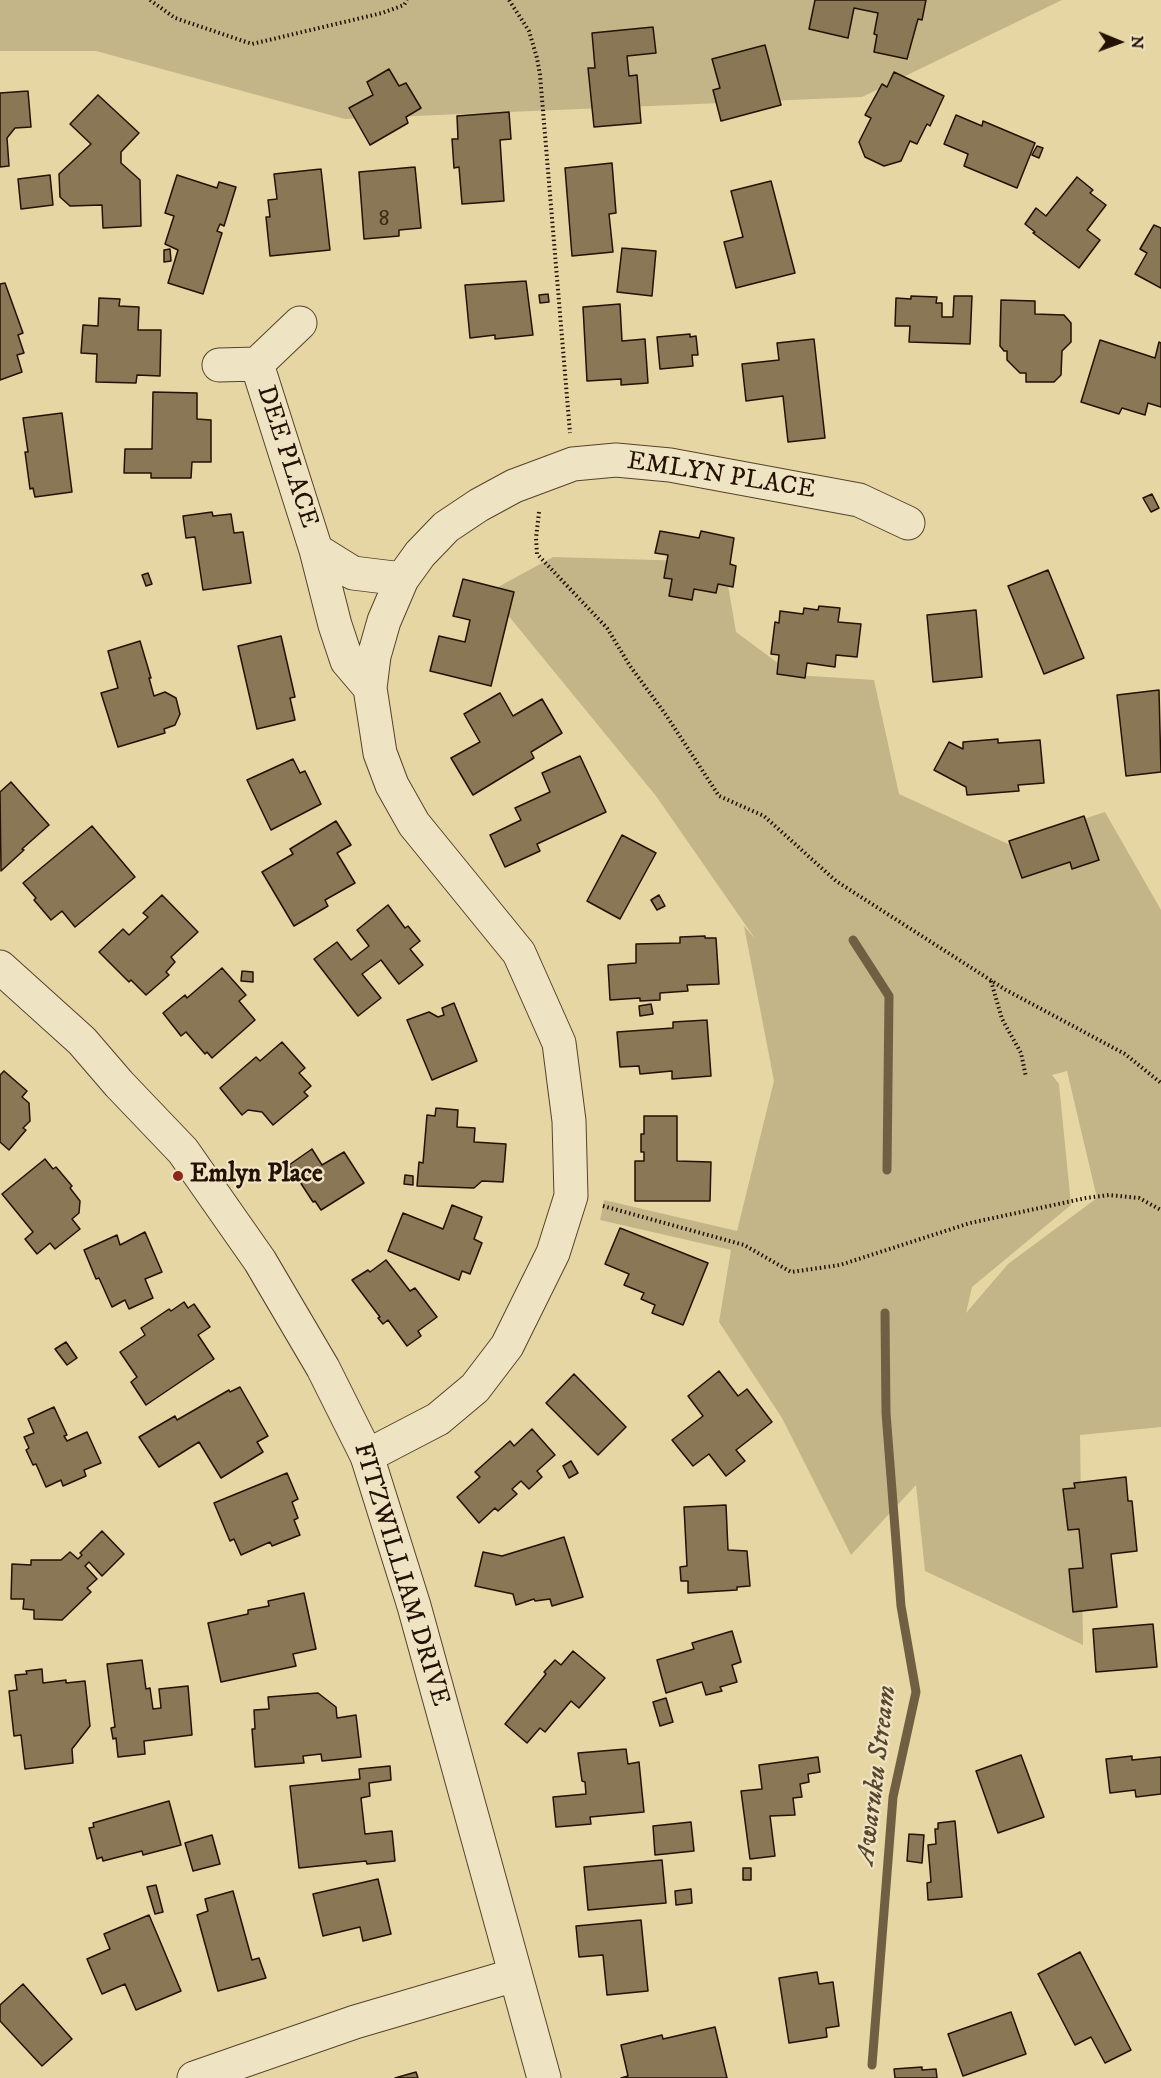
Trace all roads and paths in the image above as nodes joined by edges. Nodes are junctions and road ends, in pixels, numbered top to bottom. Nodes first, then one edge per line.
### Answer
1 (150, 0) edge
2 (407, 0) edge
3 (509, 0) edge
4 (300, 323) dead end
5 (219, 364) dead end
6 (257, 364) junction
7 (573, 464) junction
8 (908, 523) dead end
9 (536, 538) dead end
10 (316, 550) junction
11 (402, 579) junction
12 (370, 688) junction
13 (0, 967) edge
14 (991, 981) junction
15 (1026, 1077) dead end
16 (1161, 1083) edge
17 (1161, 1210) edge
18 (634, 1215) dead end
19 (367, 1456) junction
20 (515, 1975) junction
21 (194, 2078) edge
22 (544, 2078) edge

1 - 2 path
3 - 7 path
4 - 6 street, DEE PLACE
5 - 6 street, DEE PLACE
6 - 10 street, DEE PLACE
7 - 8 street, EMLYN PLACE
7 - 11 street, EMLYN PLACE
9 - 14 path
10 - 11 street, DEE PLACE
10 - 12 street, DEE PLACE
11 - 12 street, EMLYN PLACE
12 - 19 street, EMLYN PLACE
13 - 19 street, FITZWILLIAM DRIVE
14 - 15 path
14 - 16 path
17 - 18 path
19 - 20 street, FITZWILLIAM DRIVE
20 - 21 street
20 - 22 street, FITZWILLIAM DRIVE

